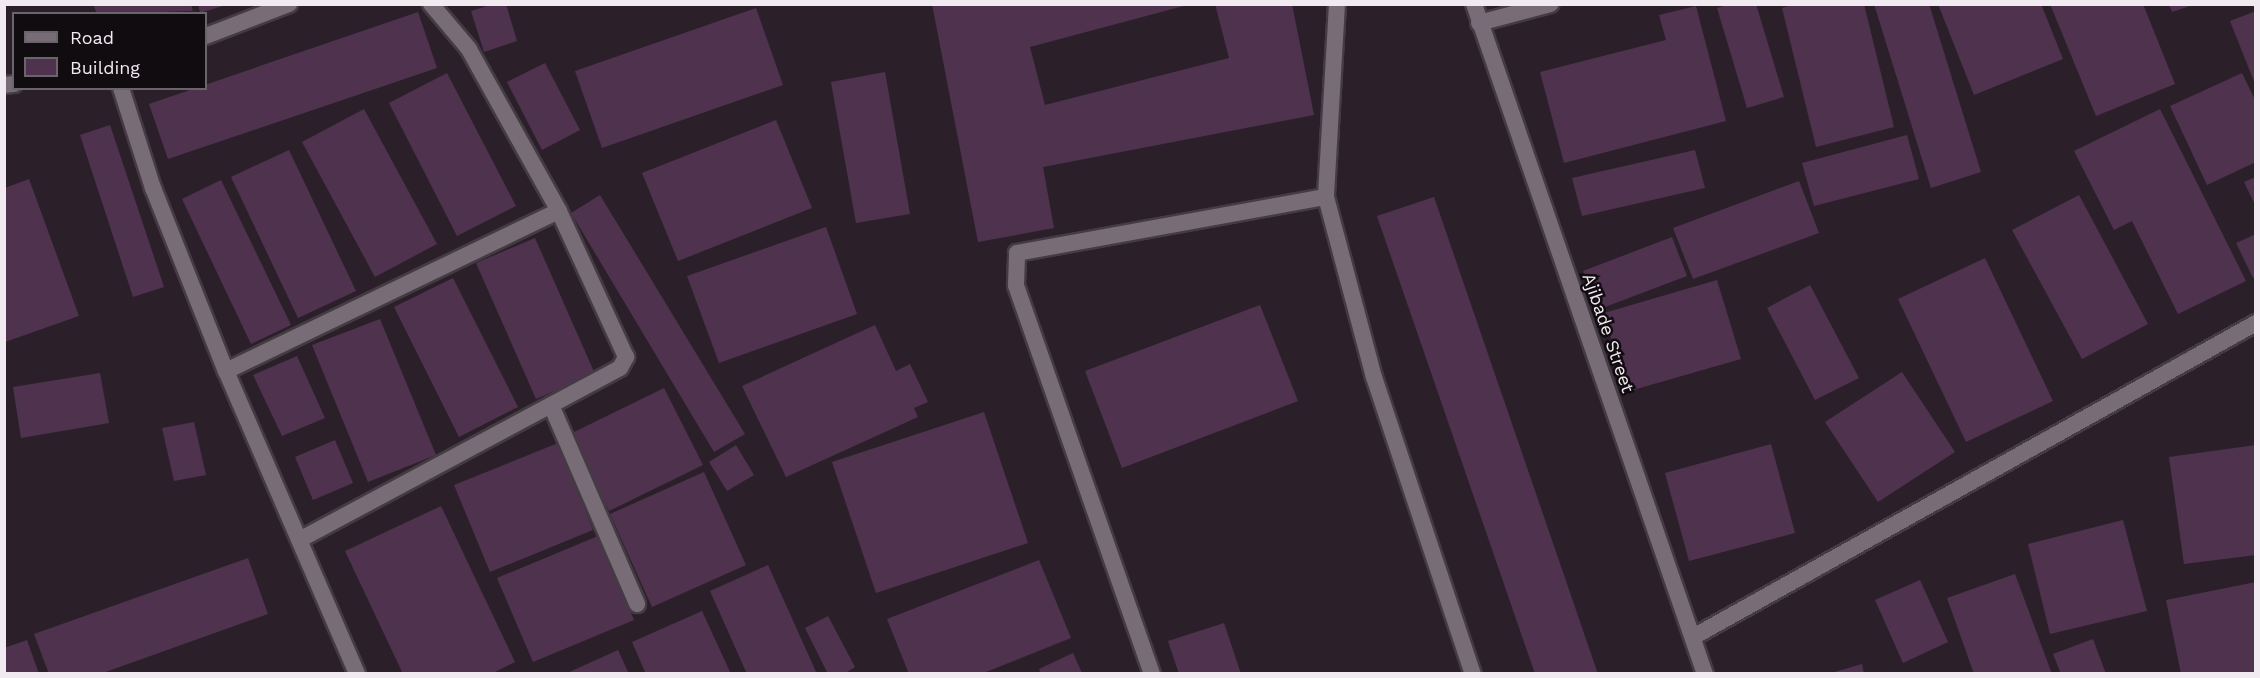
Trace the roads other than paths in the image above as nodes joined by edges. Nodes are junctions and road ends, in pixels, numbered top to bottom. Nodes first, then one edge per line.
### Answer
1 (289, 4) edge
2 (430, 4) edge
3 (1337, 4) edge
4 (1474, 4) edge
5 (1551, 4) edge
6 (1479, 23) junction
7 (207, 36) edge
8 (122, 90) edge
9 (1326, 197) junction
10 (559, 211) junction
11 (2256, 323) edge
12 (226, 371) junction
13 (551, 405) junction
14 (301, 539) junction
15 (637, 604) dead end
16 (1693, 637) junction
17 (357, 674) edge
18 (1152, 674) edge
19 (1473, 674) edge
20 (1705, 674) edge

1 - 7 street
2 - 10 street
3 - 9 street
4 - 6 street, Ajibade Street
5 - 6 street
6 - 16 street, Ajibade Street
8 - 12 street
9 - 18 street
9 - 19 street
10 - 12 street
10 - 13 street
11 - 16 street
12 - 14 street
13 - 14 street
13 - 15 street
14 - 17 street
16 - 20 street, Ajibade Street

